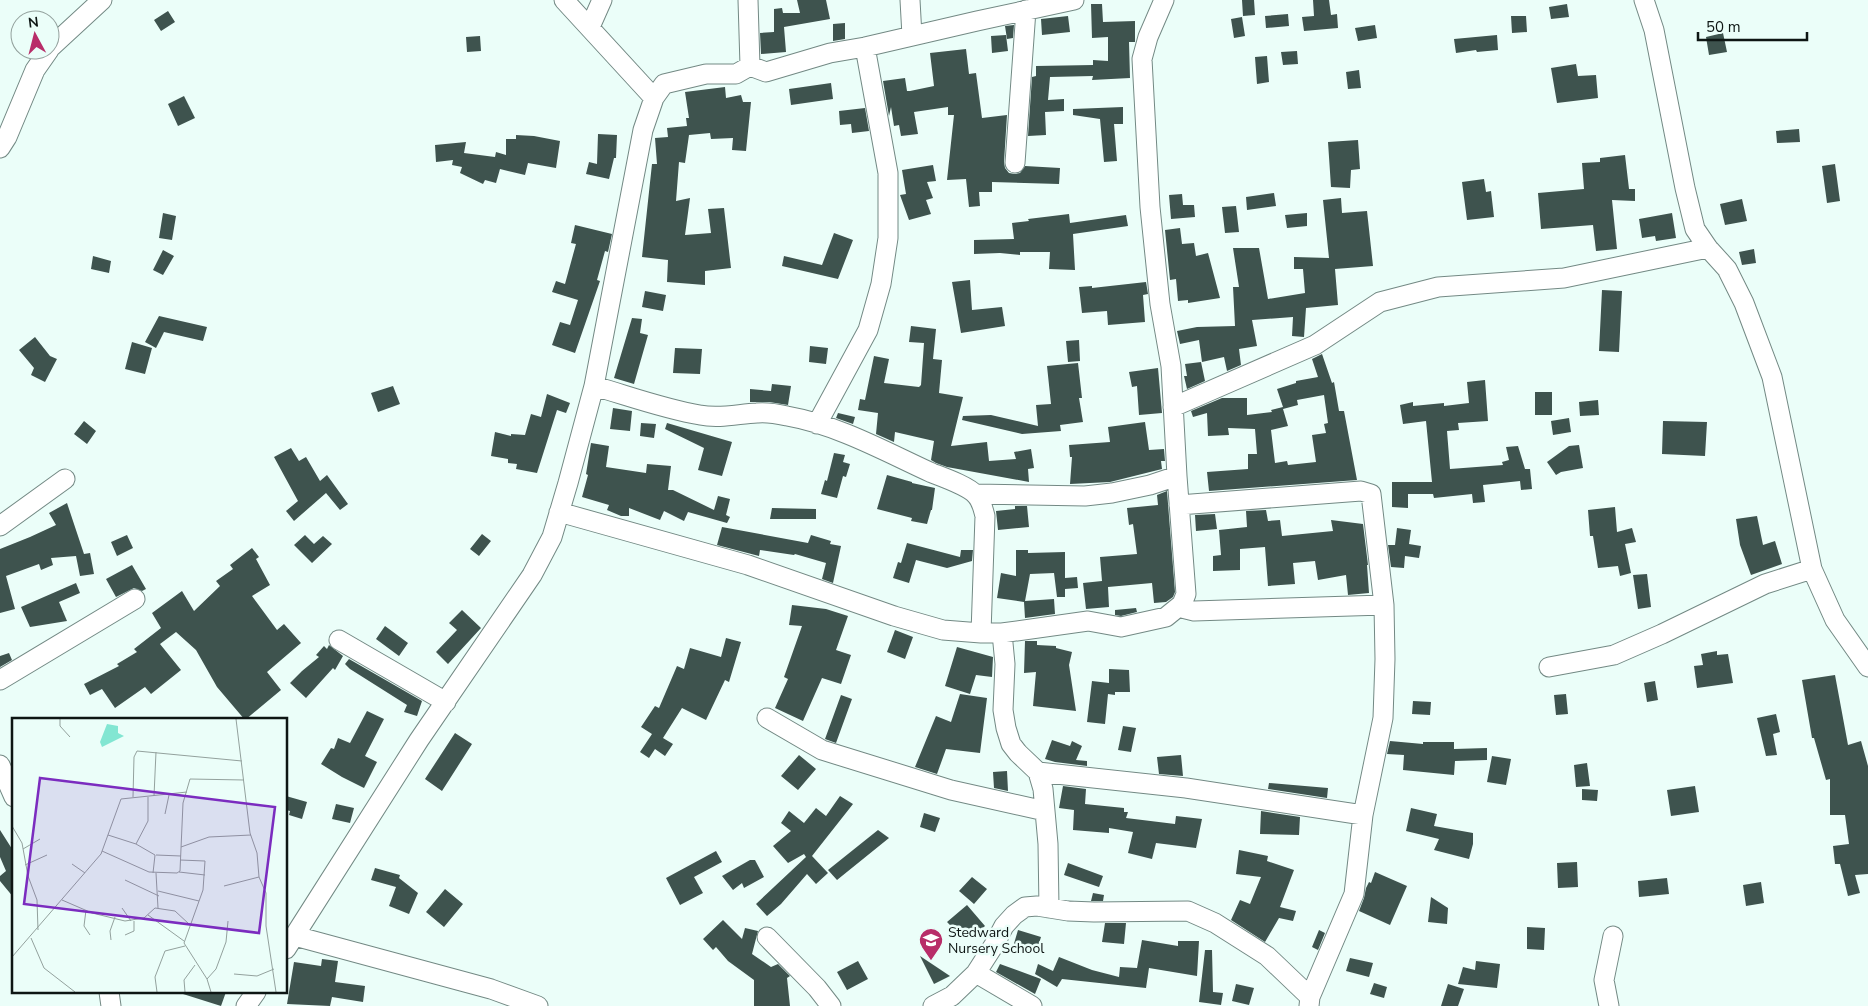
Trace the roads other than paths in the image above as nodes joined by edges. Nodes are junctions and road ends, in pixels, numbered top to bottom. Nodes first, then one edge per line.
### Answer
1 (102, 0) edge
2 (564, 0) edge
3 (602, 0) edge
4 (748, 0) edge
5 (910, 0) edge
6 (1074, 0) edge
7 (1164, 0) edge
8 (1644, 0) edge
9 (1037, 5) edge
10 (590, 27) junction
11 (912, 36) junction
12 (60, 39) edge
13 (865, 48) junction
14 (42, 60) edge
15 (750, 66) junction
16 (654, 98) junction
17 (0, 148) edge
18 (1015, 163) dead end
19 (1708, 248) junction
20 (594, 386) junction
21 (1173, 407) junction
22 (817, 424) junction
23 (1177, 476) junction
24 (65, 478) dead end
25 (976, 494) junction
26 (1179, 506) junction
27 (559, 512) junction
28 (0, 526) edge
29 (1812, 569) junction
30 (135, 599) dead end
31 (1182, 604) junction
32 (1384, 605) junction
33 (981, 633) junction
34 (1002, 633) junction
35 (339, 640) dead end
36 (1868, 667) edge
37 (1549, 668) dead end
38 (0, 680) edge
39 (446, 702) junction
40 (767, 718) dead end
41 (0, 765) edge
42 (1038, 772) junction
43 (12, 792) edge
44 (1045, 811) junction
45 (1363, 815) junction
46 (1049, 908) junction
47 (1613, 936) dead end
48 (766, 937) dead end
49 (291, 942) edge
50 (976, 973) junction
51 (255, 994) edge
52 (490, 998) edge
53 (1310, 1001) edge
54 (246, 1006) edge
55 (538, 1006) edge
56 (831, 1006) edge
57 (933, 1006) edge
58 (1032, 1006) edge
59 (1609, 1006) edge

1 - 12 street
2 - 10 street
3 - 10 street
4 - 15 street
5 - 11 street
6 - 9 street
7 - 21 street
8 - 19 street
9 - 11 street
9 - 18 street
10 - 16 street
11 - 13 street
13 - 15 street
13 - 22 street
14 - 17 street
15 - 16 street
16 - 20 street
19 - 21 street
19 - 29 street
20 - 22 street
20 - 27 street
21 - 23 street
22 - 25 street
23 - 25 street
23 - 26 street
24 - 28 street
25 - 33 street
26 - 31 street
26 - 32 street
27 - 33 street
27 - 39 street
29 - 36 street
29 - 37 street
30 - 38 street
31 - 32 street
31 - 34 street
32 - 45 street
33 - 34 street
34 - 42 street
35 - 39 street
39 - 49 street
40 - 44 street
41 - 43 street
42 - 44 street
42 - 45 street
44 - 46 street
45 - 53 street
46 - 50 street
46 - 53 street
47 - 59 street
48 - 56 street
49 - 52 street
50 - 57 street
50 - 58 street
51 - 54 street
52 - 55 street

